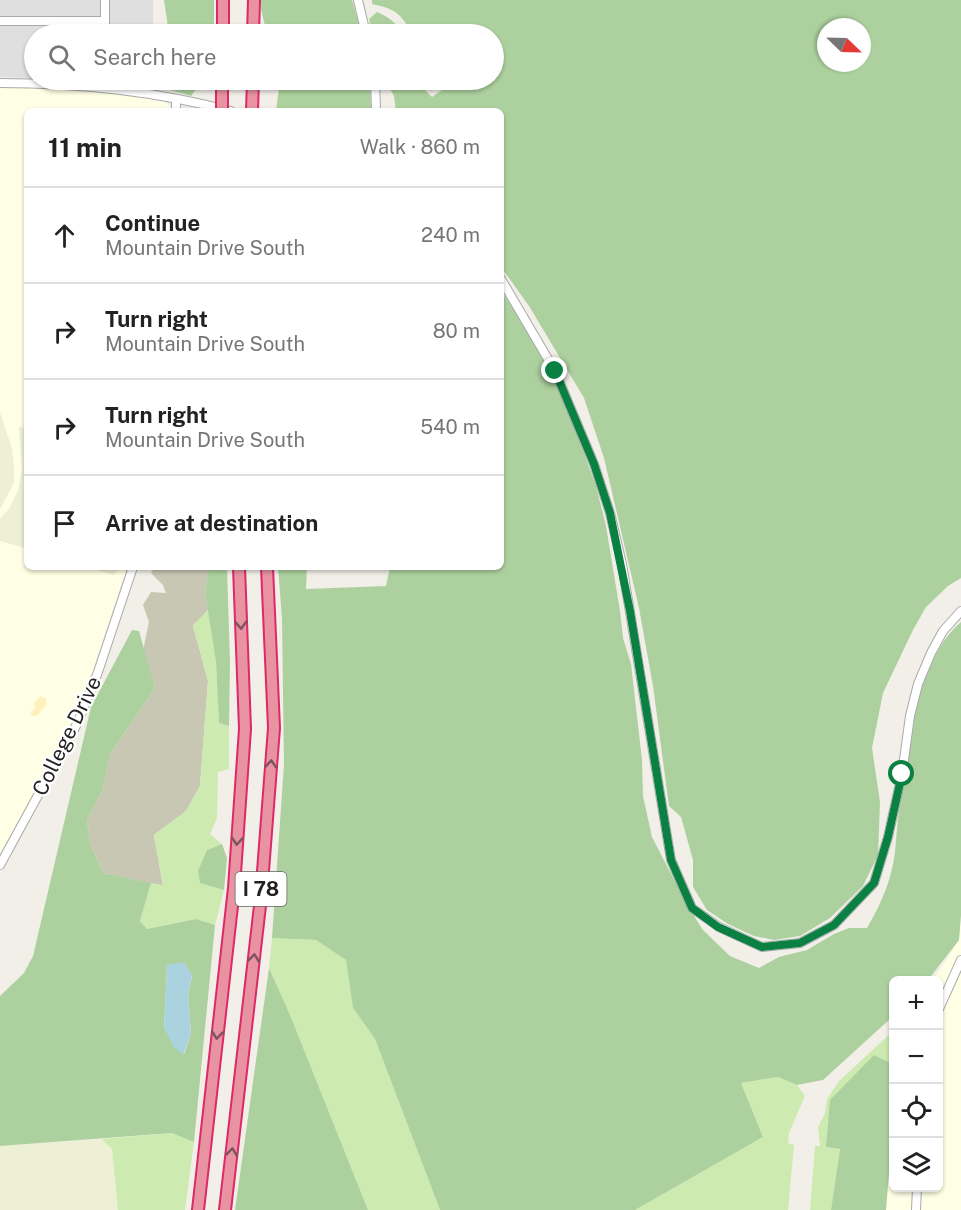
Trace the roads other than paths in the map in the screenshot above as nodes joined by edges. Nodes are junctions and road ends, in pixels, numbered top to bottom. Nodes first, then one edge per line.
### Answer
1 (105, 0) edge
2 (223, 0) edge
3 (254, 0) edge
4 (358, 0) edge
5 (0, 21) edge
6 (105, 21) joint
7 (223, 24) edge
8 (253, 24) edge
9 (364, 24) edge
10 (0, 83) edge
11 (24, 83) edge
12 (134, 90) edge
13 (222, 90) edge
14 (252, 90) edge
15 (375, 90) edge
16 (176, 99) junction
17 (176, 108) edge
18 (217, 108) edge
19 (222, 108) edge
20 (252, 108) edge
21 (376, 108) edge
22 (504, 284) edge
23 (132, 570) edge
24 (238, 570) edge
25 (267, 570) edge
26 (961, 611) edge
27 (0, 865) edge
28 (961, 960) edge
29 (943, 1002) edge
30 (917, 1192) edge
31 (198, 1210) edge
32 (225, 1210) edge
33 (915, 1210) edge

1 - 6 street
2 - 7 highway
3 - 8 highway
4 - 9 street
5 - 6 street
10 - 11 street
12 - 16 street
13 - 19 highway, bridge
14 - 20 highway
15 - 21 street
16 - 17 street
16 - 18 street
22 - 26 street
23 - 27 street, College Drive
24 -> 31 highway, I 78
32 -> 25 highway, I 78
28 - 29 street
30 - 33 street

